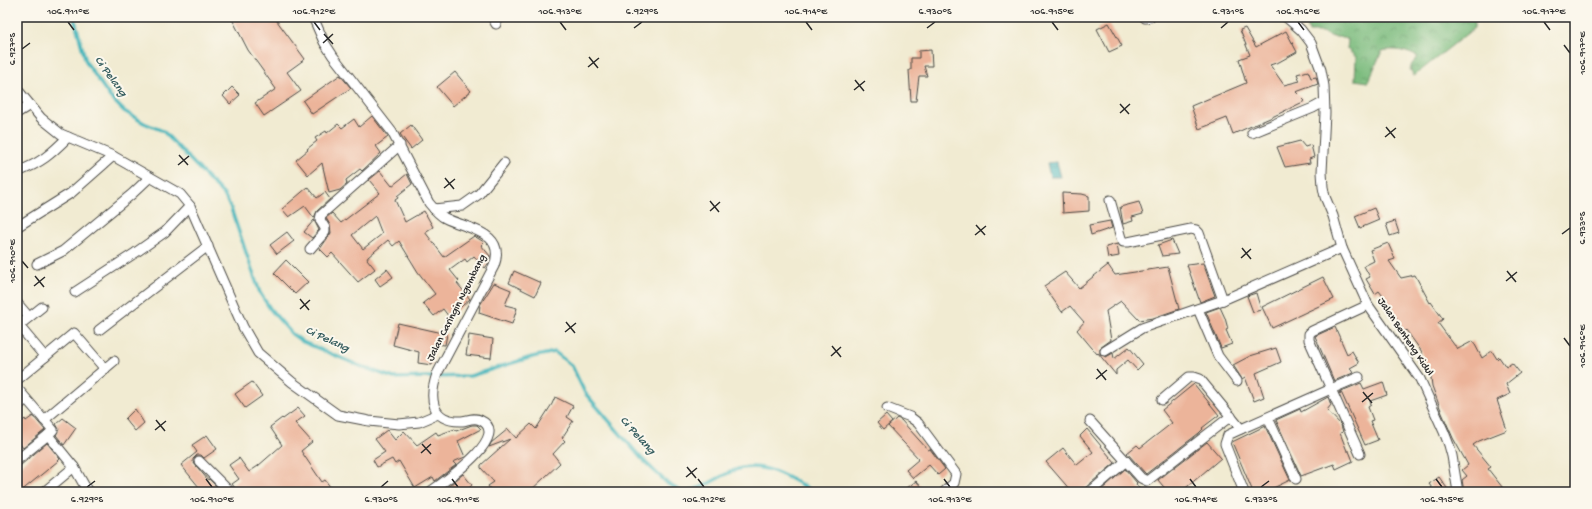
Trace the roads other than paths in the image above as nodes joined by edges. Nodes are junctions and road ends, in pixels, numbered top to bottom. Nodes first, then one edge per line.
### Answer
1 (313, 17) edge
2 (1286, 17) edge
3 (17, 89) edge
4 (1324, 102) junction
5 (30, 105) junction
6 (17, 113) edge
7 (1252, 133) dead end
8 (68, 137) junction
9 (400, 145) junction
10 (113, 156) junction
11 (504, 163) dead end
12 (17, 172) edge
13 (150, 177) junction
14 (1110, 200) dead end
15 (190, 206) junction
16 (434, 209) junction
17 (20, 225) dead end
18 (208, 246) junction
19 (1342, 248) junction
20 (310, 249) dead end
21 (37, 264) dead end
22 (75, 292) dead end
23 (1223, 300) junction
24 (17, 303) edge
25 (1368, 305) junction
26 (42, 307) dead end
27 (1198, 309) junction
28 (29, 317) junction
29 (18, 326) edge
30 (99, 330) dead end
31 (1105, 351) dead end
32 (45, 357) junction
33 (114, 361) dead end
34 (104, 369) junction
35 (1359, 377) dead end
36 (17, 380) edge
37 (1237, 381) dead end
38 (17, 388) edge
39 (1331, 389) junction
40 (26, 399) junction
41 (1162, 400) dead end
42 (17, 407) edge
43 (887, 408) dead end
44 (438, 414) junction
45 (1231, 416) junction
46 (1268, 418) junction
47 (44, 420) junction
48 (1090, 421) dead end
49 (1241, 429) junction
50 (48, 435) junction
51 (1360, 454) dead end
52 (17, 460) edge
53 (199, 461) dead end
54 (1126, 462) junction
55 (74, 467) junction
56 (1296, 479) dead end
57 (44, 492) edge
58 (88, 492) edge
59 (230, 492) edge
60 (430, 492) edge
61 (944, 492) edge
62 (1090, 492) edge
63 (1244, 492) edge
64 (1458, 492) edge

1 - 9 street, Jalan Caringin Ngumbang
2 - 4 street, Jalan Benteng Kidul
3 - 5 street
4 - 7 street
4 - 19 street, Jalan Benteng Kidul
5 - 6 street
5 - 8 street
8 - 10 street
8 - 12 street
9 - 16 street, Jalan Caringin Ngumbang
9 - 20 street
10 - 13 street
10 - 17 street
11 - 16 street
13 - 15 street
13 - 21 street
14 - 23 street
15 - 18 street
15 - 22 street
16 - 44 street, Jalan Caringin Ngumbang
18 - 30 street
18 - 44 street
19 - 23 street
19 - 25 street, Jalan Benteng Kidul
23 - 27 street
24 - 28 street
25 - 39 street
25 - 64 street, Jalan Benteng Kidul
26 - 28 street
27 - 31 street
27 - 37 street
28 - 29 street
29 - 32 street
32 - 34 street
32 - 36 street
33 - 34 street
34 - 47 street
35 - 39 street
38 - 40 street
39 - 46 street
39 - 51 street
40 - 42 street
40 - 47 street
41 - 45 street
43 - 61 street
44 - 60 street
45 - 49 street
45 - 54 street
46 - 49 street
46 - 56 street
47 - 50 street
48 - 54 street
49 - 63 street
50 - 52 street
50 - 55 street
53 - 59 street
54 - 62 street
55 - 57 street
55 - 58 street

